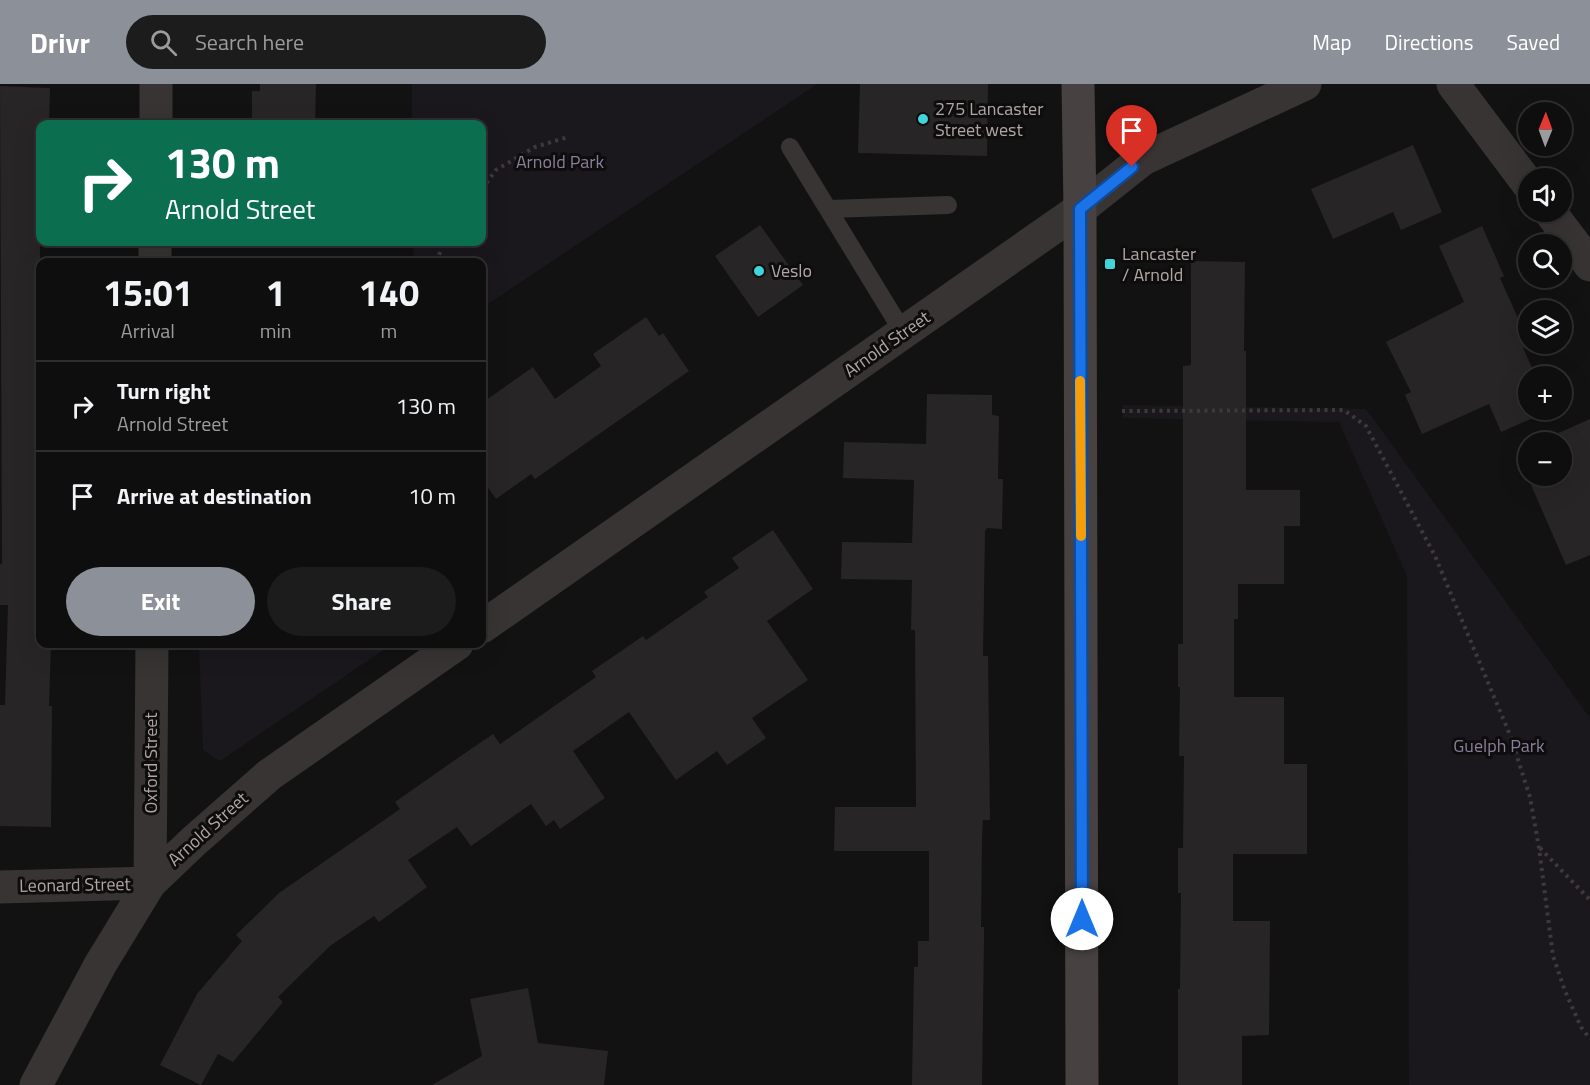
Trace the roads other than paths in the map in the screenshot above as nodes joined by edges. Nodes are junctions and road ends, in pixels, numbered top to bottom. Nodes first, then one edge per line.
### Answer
1 (156, 84) edge
2 (1078, 84) edge
3 (1305, 84) edge
4 (1453, 84) edge
5 (156, 120) edge
6 (790, 147) dead end
7 (1518, 171) edge
8 (948, 205) dead end
9 (830, 209) junction
10 (1080, 209) junction
11 (1558, 222) edge
12 (1590, 265) edge
13 (903, 332) junction
14 (486, 624) edge
15 (152, 648) edge
16 (451, 648) edge
17 (150, 883) junction
18 (0, 886) edge
19 (36, 1085) edge
20 (1083, 1085) edge

1 - 5 street
2 - 10 main road
3 - 10 street, Arnold Street
4 - 7 street
6 - 9 lane
8 - 9 lane
9 - 13 lane
10 - 13 street, Arnold Street
10 - 20 main road
11 - 12 street
13 - 14 street, Arnold Street
15 - 17 street, Oxford Street
16 - 17 street, Arnold Street
17 - 18 street, Leonard Street
17 - 19 street, Arnold Street

